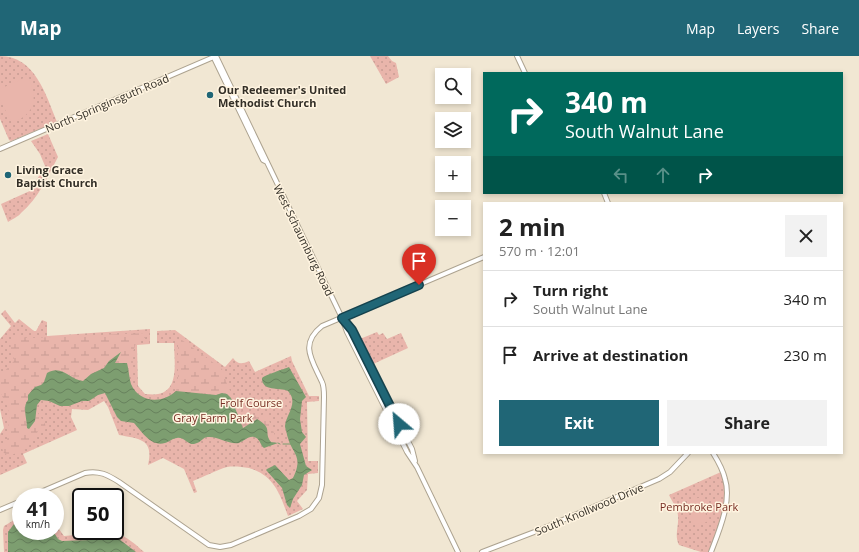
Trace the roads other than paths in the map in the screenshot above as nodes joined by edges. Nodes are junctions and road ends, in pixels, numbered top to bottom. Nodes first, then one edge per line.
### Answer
1 (215, 56) edge
2 (517, 56) edge
3 (525, 72) edge
4 (0, 149) edge
5 (483, 257) edge
6 (342, 318) junction
7 (687, 454) edge
8 (714, 454) edge
9 (51, 488) edge
10 (12, 505) edge
11 (0, 510) edge
12 (458, 552) edge
13 (482, 552) edge
14 (711, 552) edge

1 - 4 street, North Springinsguth Road
1 - 6 street, West Schaumburg Road
2 - 3 street
5 - 6 street
6 - 9 street
6 - 12 street, West Schaumburg Road
7 - 13 street, South Knollwood Drive
8 - 14 street
10 - 11 street

